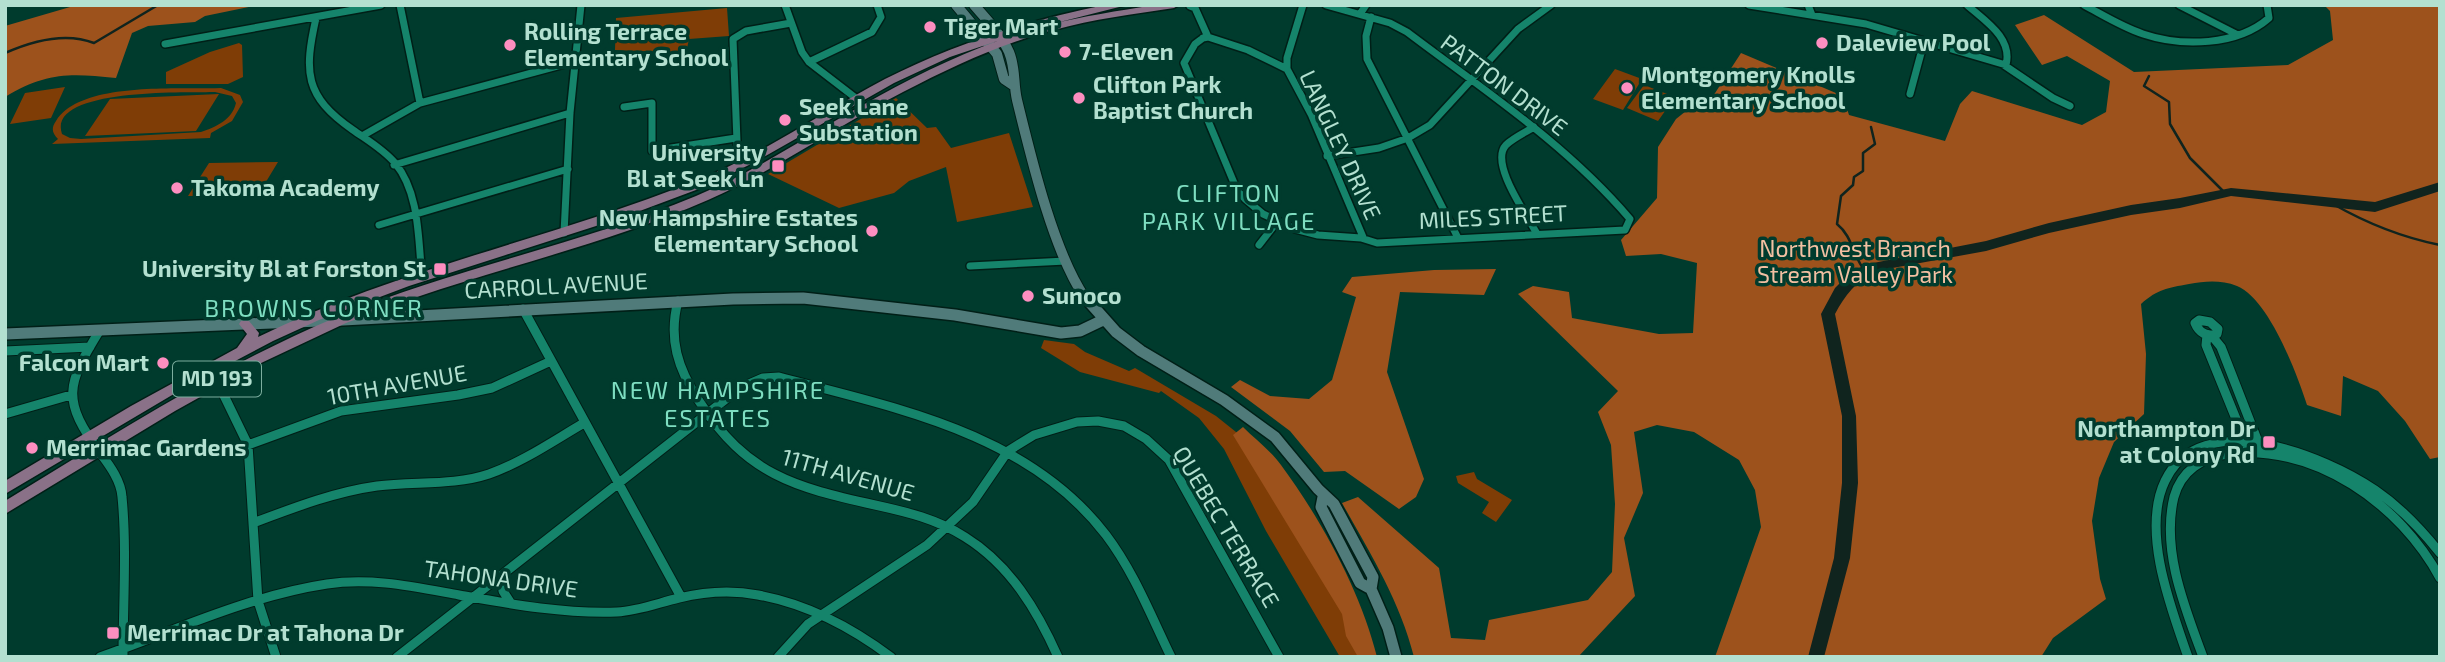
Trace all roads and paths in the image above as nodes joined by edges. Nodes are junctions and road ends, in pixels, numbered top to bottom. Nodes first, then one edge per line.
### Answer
1 (381, 5) edge
2 (400, 5) edge
3 (581, 5) edge
4 (785, 5) edge
5 (877, 5) edge
6 (956, 5) edge
7 (974, 5) edge
8 (1122, 5) edge
9 (1174, 5) edge
10 (1303, 5) edge
11 (1326, 5) edge
12 (1366, 5) edge
13 (1551, 5) edge
14 (1749, 5) edge
15 (1808, 5) edge
16 (1967, 5) edge
17 (2084, 5) edge
18 (2179, 5) edge
19 (1190, 6) edge
20 (2268, 9) edge
21 (1360, 14) junction
22 (1812, 15) junction
23 (1371, 17) junction
24 (316, 18) junction
25 (791, 23) junction
26 (2238, 35) junction
27 (1205, 37) junction
28 (1002, 38) junction
29 (1924, 42) junction
30 (989, 43) junction
31 (165, 44) dead end
32 (576, 61) junction
33 (809, 62) junction
34 (2006, 62) junction
35 (1287, 69) junction
36 (1469, 80) junction
37 (1013, 85) junction
38 (1909, 94) dead end
39 (857, 99) junction
40 (420, 103) junction
41 (2070, 106) dead end
42 (624, 107) dead end
43 (570, 113) junction
44 (1534, 127) junction
45 (362, 136) junction
46 (737, 138) junction
47 (1408, 138) junction
48 (1327, 156) junction
49 (394, 164) junction
50 (738, 167) junction
51 (568, 169) junction
52 (414, 214) junction
53 (1277, 222) junction
54 (379, 225) dead end
55 (1625, 230) joint
56 (564, 233) junction
57 (1537, 234) junction
58 (1363, 237) junction
59 (1458, 238) junction
60 (1259, 245) dead end
61 (1066, 261) junction
62 (970, 266) dead end
63 (422, 277) junction
64 (412, 295) junction
65 (678, 301) junction
66 (523, 309) junction
67 (414, 315) junction
68 (342, 320) junction
69 (1103, 320) junction
70 (303, 321) junction
71 (245, 324) junction
72 (100, 330) junction
73 (5, 334) edge
74 (90, 346) junction
75 (241, 350) junction
76 (5, 351) edge
77 (551, 361) junction
78 (216, 379) junction
79 (71, 395) junction
80 (5, 414) edge
81 (706, 414) junction
82 (584, 423) junction
83 (89, 438) junction
84 (2245, 442) junction
85 (2258, 443) junction
86 (248, 446) junction
87 (99, 451) junction
88 (1008, 451) junction
89 (2250, 452) junction
90 (2263, 453) junction
91 (618, 483) junction
92 (5, 488) edge
93 (2380, 499) junction
94 (8, 506) edge
95 (253, 523) junction
96 (947, 526) junction
97 (2440, 553) edge
98 (502, 575) junction
99 (2440, 578) edge
100 (474, 597) junction
101 (681, 597) junction
102 (258, 601) junction
103 (510, 602) junction
104 (824, 614) junction
105 (123, 653) edge
106 (100, 657) edge
107 (276, 657) edge
108 (397, 657) edge
109 (778, 657) edge
110 (891, 657) edge
111 (1058, 657) edge
112 (1171, 657) edge
113 (1279, 657) edge
114 (1396, 657) edge
115 (2188, 657) edge
116 (2203, 657) edge

1 - 24 street
2 - 40 street
3 - 32 street
4 - 25 street
5 - 33 street
6 - 30 main road
7 - 28 main road
8 - 28 main road, MD 193
9 - 28 main road, MD 193
10 - 35 street
11 - 21 street, PATTON DRIVE
12 - 21 street
13 - 36 street
14 - 22 street
15 - 22 street
16 - 34 street
17 - 26 street
18 - 26 street
19 - 27 street
20 - 26 street
21 - 23 street, PATTON DRIVE
22 - 29 street
23 - 36 street, PATTON DRIVE
23 - 47 street
24 - 31 street
24 - 45 street
25 - 33 street
25 - 46 street
27 - 35 street, LANGLEY DRIVE
27 - 53 street, MILES STREET
28 - 30 main road, MD 193
28 - 37 main road
29 - 34 street
29 - 38 street
30 - 37 main road
30 - 39 main road, MD 193
30 - 64 main road, MD 193
32 - 40 street
32 - 43 street
33 - 39 street
34 - 41 street
35 - 48 street, LANGLEY DRIVE
36 - 44 street, PATTON DRIVE
36 - 47 street
37 - 61 main road
39 - 50 main road, MD 193
40 - 45 street
42 - 46 street
43 - 49 street
43 - 51 street
44 - 55 street, PATTON DRIVE
44 - 57 street
45 - 49 street
46 - 50 street
47 - 48 street
47 - 59 street
48 - 58 street, LANGLEY DRIVE
49 - 52 street
50 - 56 main road, MD 193
51 - 52 street
51 - 56 street
52 - 54 street
52 - 63 street
53 - 58 street, MILES STREET
53 - 60 street
55 - 57 street, MILES STREET
56 - 63 main road, MD 193
57 - 59 street, MILES STREET
58 - 59 street, MILES STREET
61 - 62 street
61 - 69 main road
63 - 70 main road, MD 193
64 - 67 main road
64 - 68 main road, MD 193
65 - 66 main road, CARROLL AVENUE
65 - 69 main road, CARROLL AVENUE
65 - 81 street, 11TH AVENUE
66 - 67 main road, CARROLL AVENUE
66 - 77 street
67 - 68 main road, CARROLL AVENUE
68 - 70 main road, CARROLL AVENUE
68 - 78 main road, MD 193
69 - 114 main road
70 - 71 main road, CARROLL AVENUE
70 - 75 main road, MD 193
71 - 72 main road, CARROLL AVENUE
71 - 75 main road
72 - 73 main road, CARROLL AVENUE
72 - 74 street
74 - 76 street
74 - 79 street
75 - 83 main road, MD 193
77 - 82 street
77 - 86 street, 10TH AVENUE
78 - 86 street
78 - 87 main road, MD 193
79 - 80 street
79 - 83 street
81 - 88 street
81 - 91 street
81 - 96 street, 11TH AVENUE
82 - 91 street
82 - 95 street
83 - 87 street
83 - 92 main road, MD 193
84 - 85 street
84 - 85 street
84 - 89 street
84 - 115 street
85 - 90 street
85 - 93 street
86 - 95 street
87 - 94 main road, MD 193
87 - 105 street
88 - 96 street
88 - 112 street
88 - 113 street, QUEBEC TERRACE
89 - 90 street
89 - 116 street
90 - 93 street
91 - 98 street
91 - 101 street
93 - 97 street
93 - 99 street
95 - 102 street
96 - 104 street
96 - 111 street, 11TH AVENUE
98 - 100 street
98 - 103 street
100 - 102 street, TAHONA DRIVE
100 - 103 street, TAHONA DRIVE
100 - 108 street
101 - 103 street, TAHONA DRIVE
101 - 104 street, TAHONA DRIVE
102 - 105 street, TAHONA DRIVE
102 - 107 street
104 - 109 street
104 - 110 street, TAHONA DRIVE
105 - 106 street, TAHONA DRIVE

